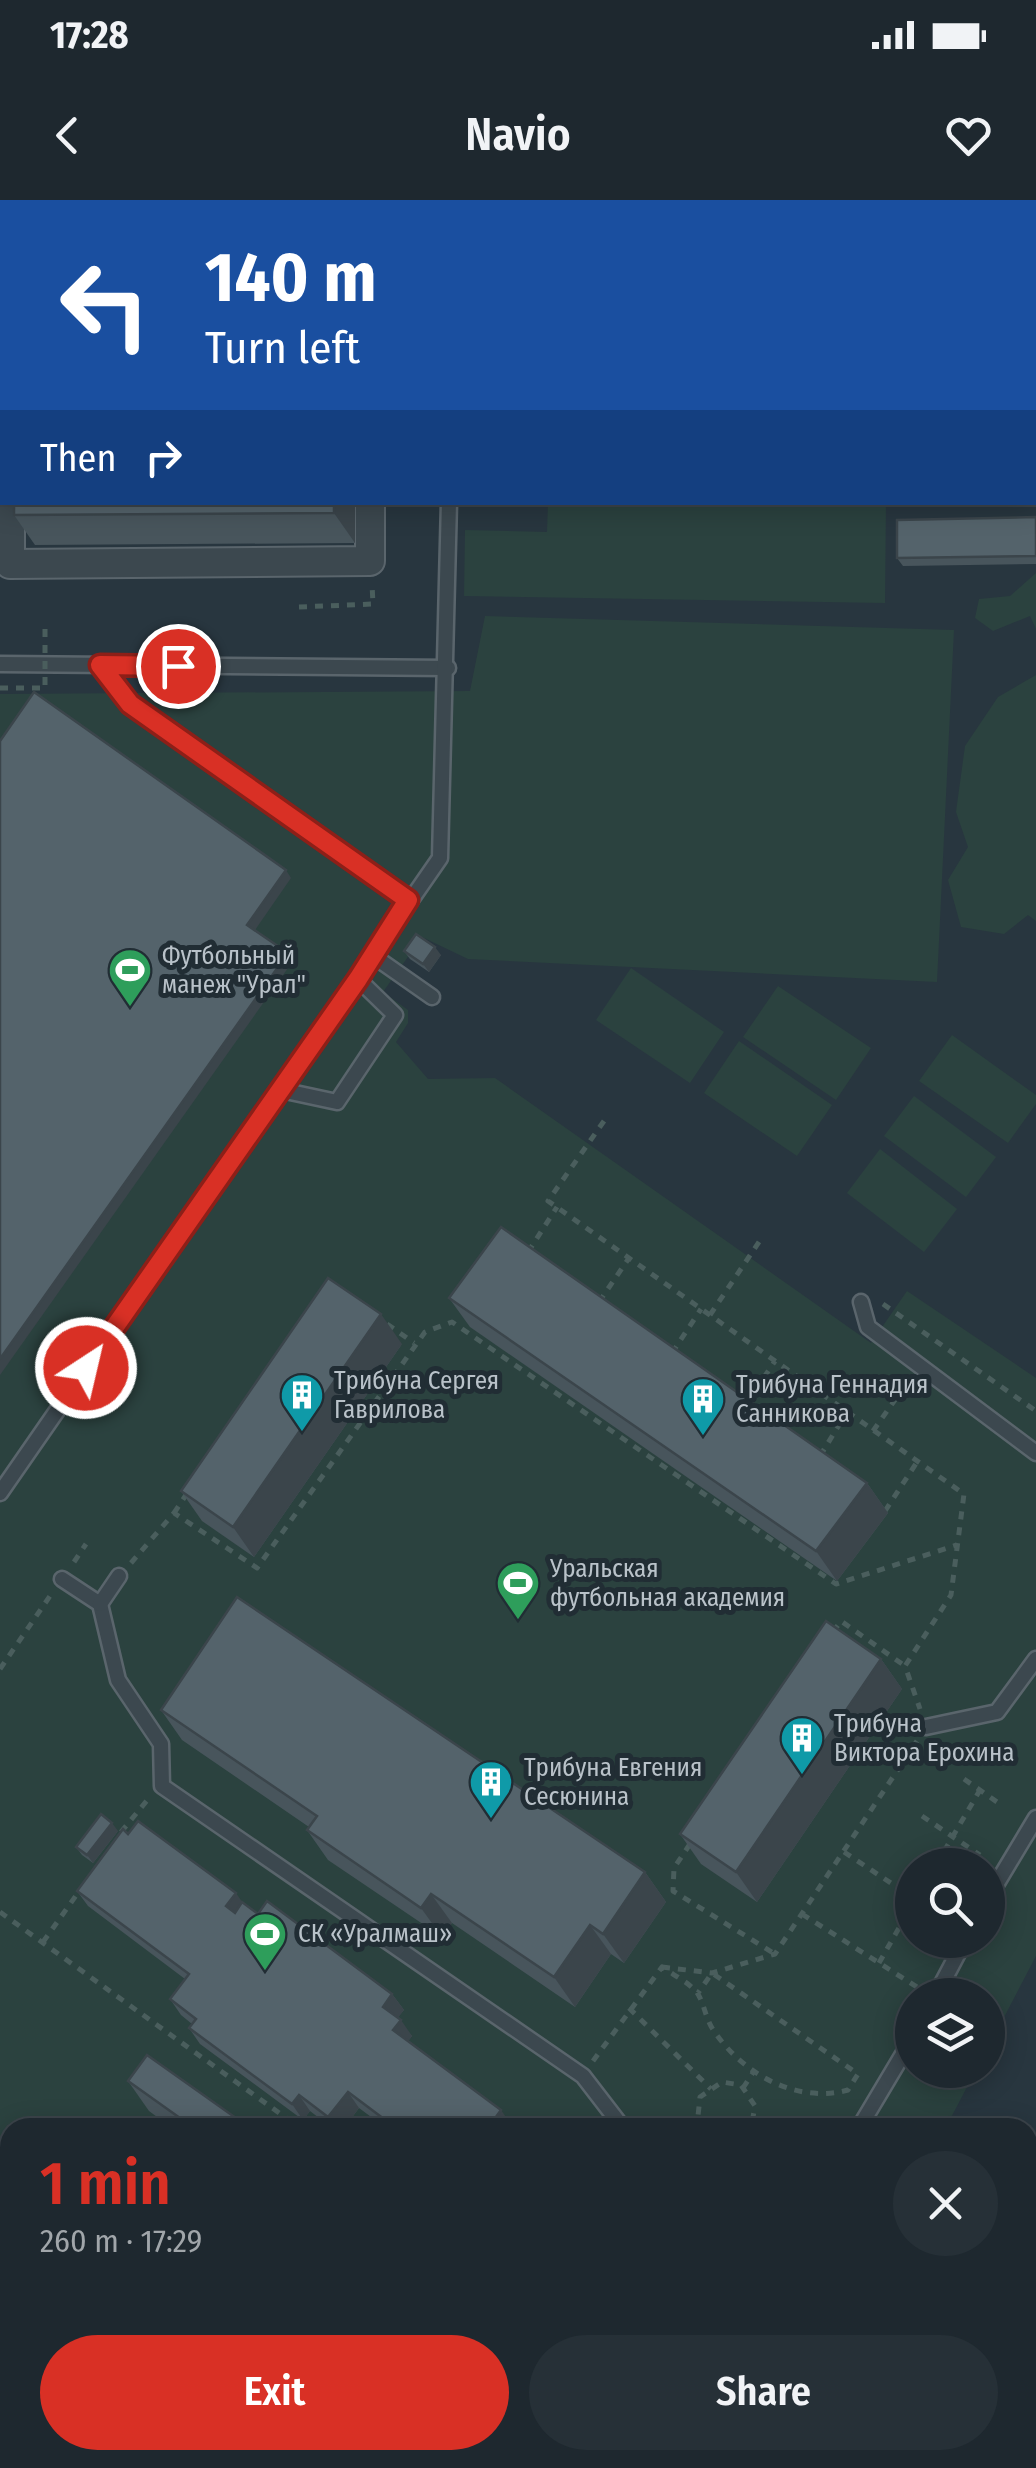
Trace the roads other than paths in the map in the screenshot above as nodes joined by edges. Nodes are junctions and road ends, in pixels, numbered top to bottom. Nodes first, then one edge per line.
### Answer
1 (10, 505) edge
2 (370, 505) edge
3 (450, 505) edge
4 (0, 664) edge
5 (100, 665) junction
6 (448, 668) junction
7 (408, 900) junction
8 (372, 954) junction
9 (358, 979) junction
10 (432, 997) dead end
11 (281, 1090) junction
12 (861, 1302) road end
13 (1036, 1453) edge
14 (0, 1493) edge
15 (119, 1576) road end
16 (62, 1578) dead end
17 (100, 1604) junction
18 (1036, 1659) edge
19 (926, 1727) road end
20 (1036, 1818) edge
21 (1005, 1870) edge
22 (895, 2068) edge
23 (615, 2118) edge
24 (865, 2118) edge

1 - 2 street
3 - 6 lane
4 - 5 lane
5 - 6 lane
5 - 7 lane
6 - 7 lane
7 - 8 lane
8 - 9 lane
8 - 10 lane
9 - 11 lane
9 - 11 lane
11 - 14 lane
12 - 13 lane
15 - 17 lane
16 - 17 lane
17 - 23 lane
18 - 19 lane
20 - 21 lane
22 - 24 lane

